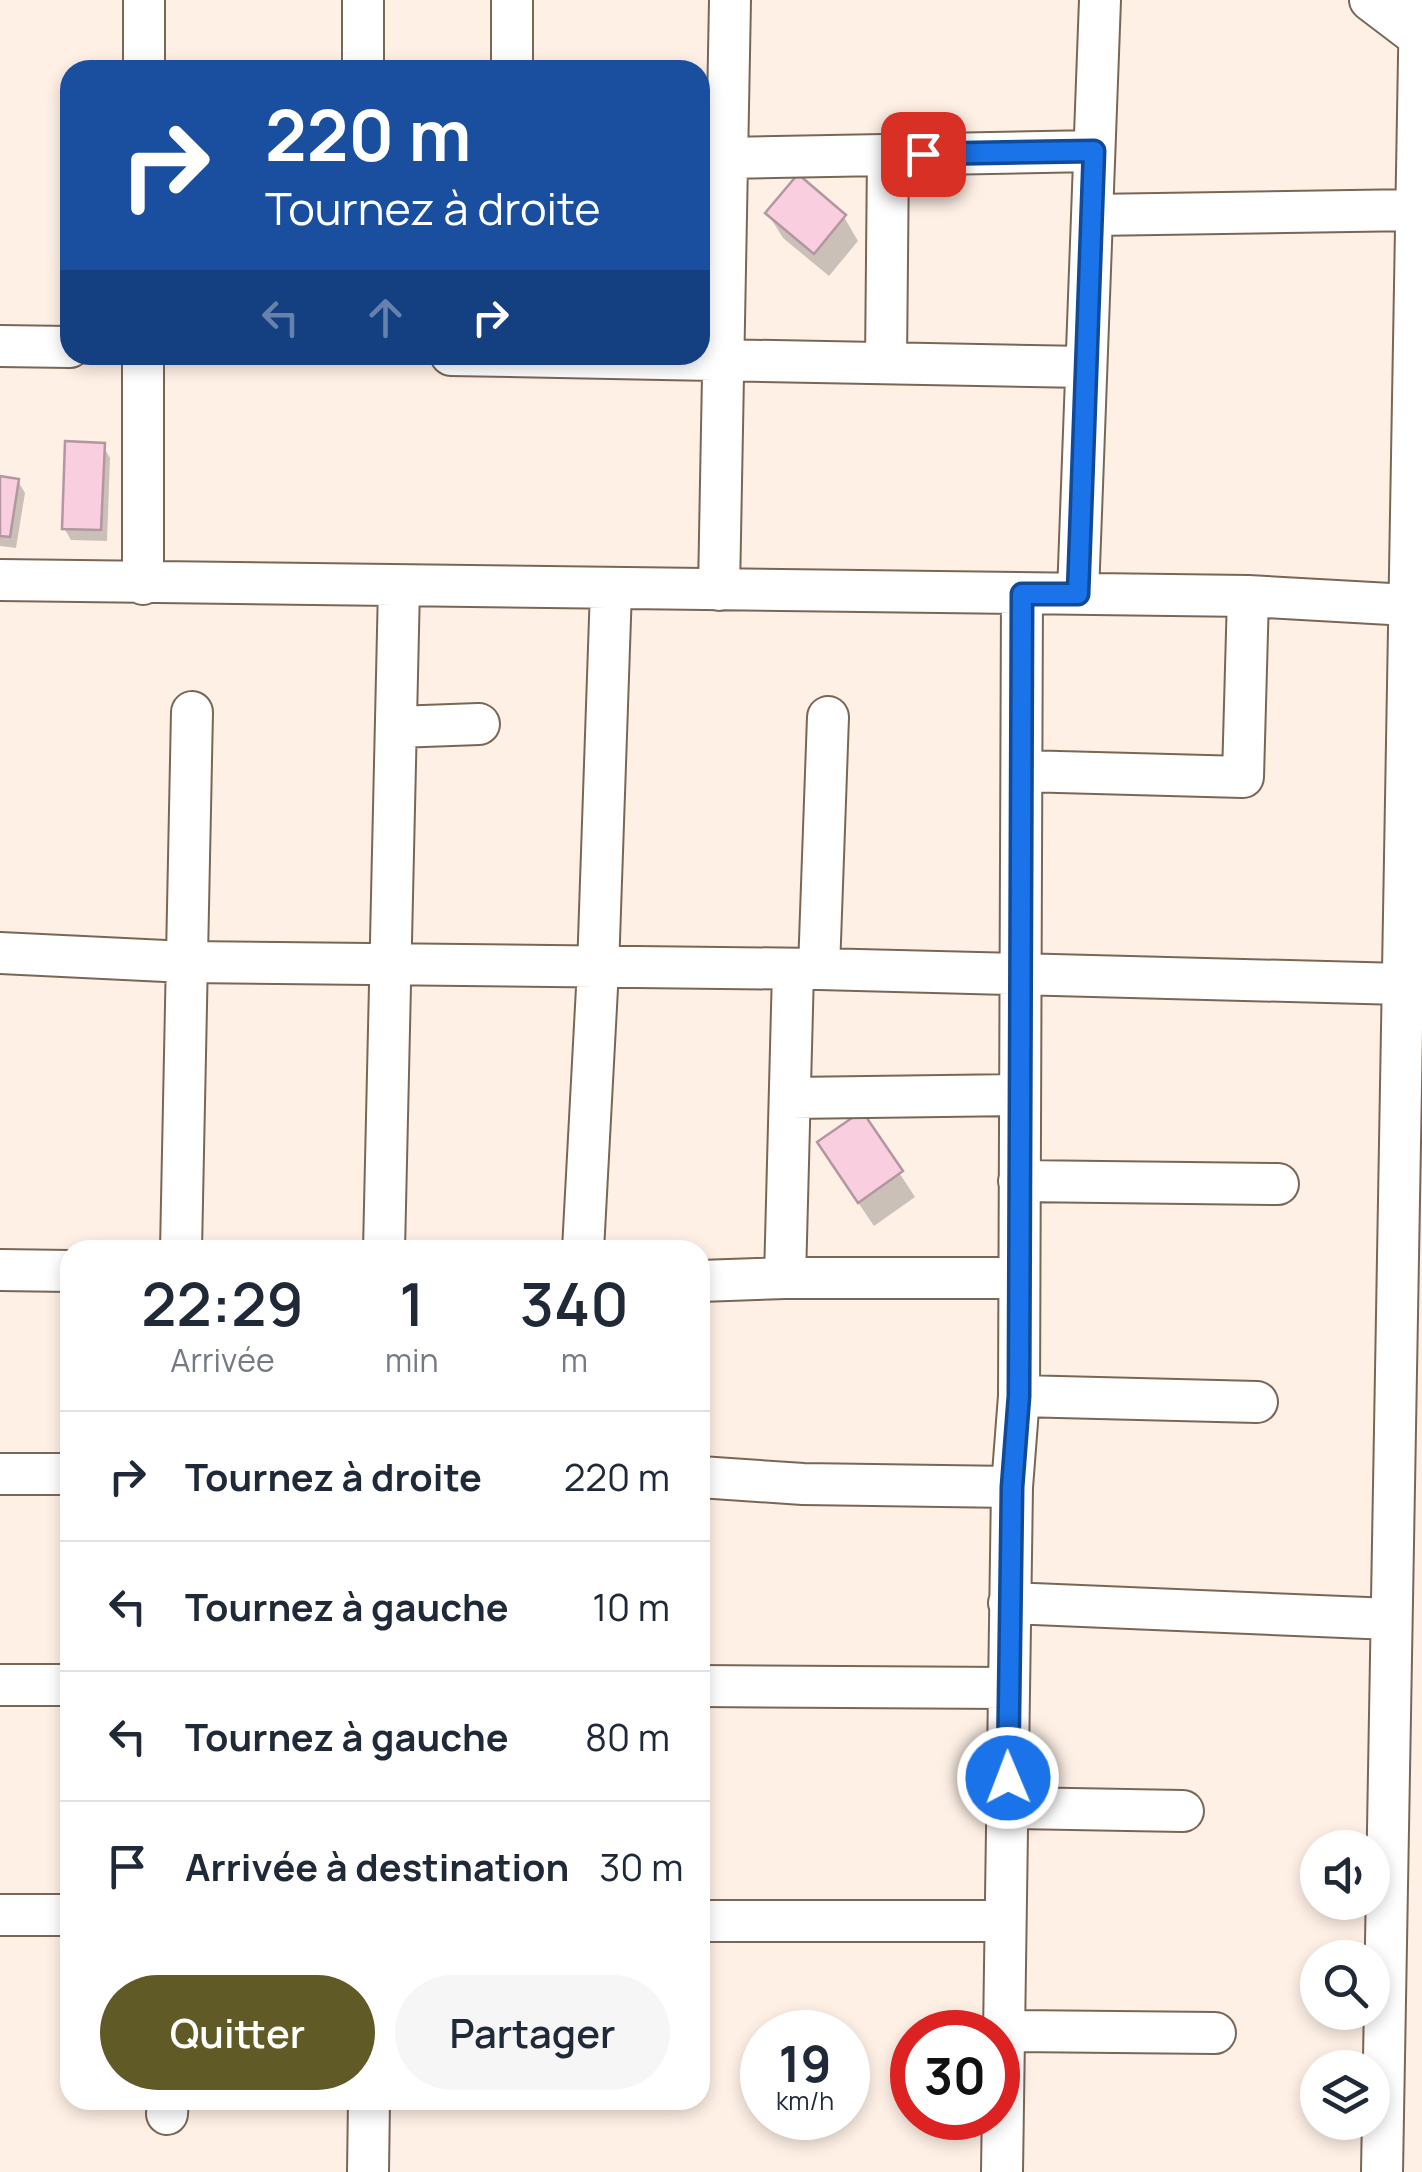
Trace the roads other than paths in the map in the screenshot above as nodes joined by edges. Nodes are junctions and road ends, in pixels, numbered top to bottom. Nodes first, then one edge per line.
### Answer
1 (144, 0) edge
2 (363, 0) edge
3 (512, 0) edge
4 (730, 0) edge
5 (1100, 0) edge
6 (1370, 0) edge
7 (1420, 19) edge
8 (144, 60) edge
9 (363, 60) edge
10 (512, 60) edge
11 (1420, 95) edge
12 (1094, 151) junction
13 (888, 155) junction
14 (727, 158) junction
15 (1092, 215) junction
16 (1417, 234) edge
17 (0, 346) edge
18 (60, 348) edge
19 (710, 360) edge
20 (724, 360) junction
21 (886, 363) junction
22 (143, 365) edge
23 (1086, 367) junction
24 (1416, 557) edge
25 (0, 580) edge
26 (144, 584) junction
27 (400, 587) junction
28 (610, 590) junction
29 (719, 590) junction
30 (1022, 594) junction
31 (1078, 594) junction
32 (1248, 596) junction
33 (1408, 605) junction
34 (192, 712) dead end
35 (828, 718) dead end
36 (479, 724) dead end
37 (396, 726) junction
38 (1022, 772) junction
39 (1413, 848) edge
40 (0, 953) edge
41 (186, 962) junction
42 (391, 966) junction
43 (598, 969) junction
44 (806, 970) junction
45 (1021, 976) junction
46 (1402, 984) junction
47 (1020, 1094) junction
48 (792, 1098) junction
49 (1020, 1181) junction
50 (1278, 1184) dead end
51 (181, 1240) edge
52 (384, 1240) edge
53 (584, 1240) edge
54 (0, 1270) edge
55 (60, 1271) edge
56 (785, 1278) junction
57 (1019, 1278) junction
58 (710, 1281) edge
59 (1019, 1396) junction
60 (1256, 1402) dead end
61 (0, 1474) edge
62 (60, 1474) edge
63 (710, 1478) edge
64 (1012, 1487) junction
65 (1009, 1603) junction
66 (1392, 1619) junction
67 (0, 1685) edge
68 (60, 1685) edge
69 (710, 1686) edge
70 (1008, 1688) junction
71 (1406, 1742) edge
72 (1009, 1808) junction
73 (1183, 1811) dead end
74 (0, 1914) edge
75 (60, 1916) edge
76 (710, 1921) edge
77 (1004, 1921) junction
78 (1006, 2010) edge
79 (1020, 2031) edge
80 (1215, 2033) dead end
81 (369, 2110) edge
82 (1003, 2140) edge
83 (368, 2172) edge
84 (1002, 2172) edge
85 (1382, 2172) edge

1 - 8 street
2 - 9 street
3 - 10 street
4 - 14 street
5 - 12 street
6 - 7 street
7 - 11 street
11 - 16 street
12 - 13 street
12 - 15 street
13 - 14 street
13 - 21 street
14 - 20 street
15 - 16 street
15 - 23 street
16 - 24 street
17 - 18 street
19 - 20 street
20 - 21 street
20 - 29 street
21 - 23 street
22 - 26 street
23 - 31 street
24 - 33 street
25 - 26 street
26 - 27 street
27 - 28 street
27 - 37 street
28 - 29 street
28 - 43 street
29 - 30 street
30 - 31 street
30 - 38 street
31 - 32 street
32 - 33 street
32 - 38 street
33 - 39 street
34 - 41 street
35 - 44 street
36 - 37 street
37 - 42 street
38 - 45 street
39 - 46 street
40 - 41 street
41 - 42 street
41 - 51 street
42 - 43 street
42 - 52 street
43 - 44 street
43 - 53 street
44 - 45 street
44 - 48 street
45 - 46 street
45 - 47 street
46 - 66 street
47 - 48 street
47 - 49 street
48 - 56 street
49 - 50 street
49 - 57 street
54 - 55 street
56 - 57 street
56 - 58 street
57 - 59 street
59 - 60 street
59 - 64 street
61 - 62 street
63 - 64 street
64 - 65 street
65 - 66 street
65 - 70 street
66 - 71 street
67 - 68 street
69 - 70 street
70 - 72 street
71 - 85 street
72 - 73 street
72 - 77 street
74 - 75 street
76 - 77 street
77 - 78 street
79 - 80 street
81 - 83 street
82 - 84 street

